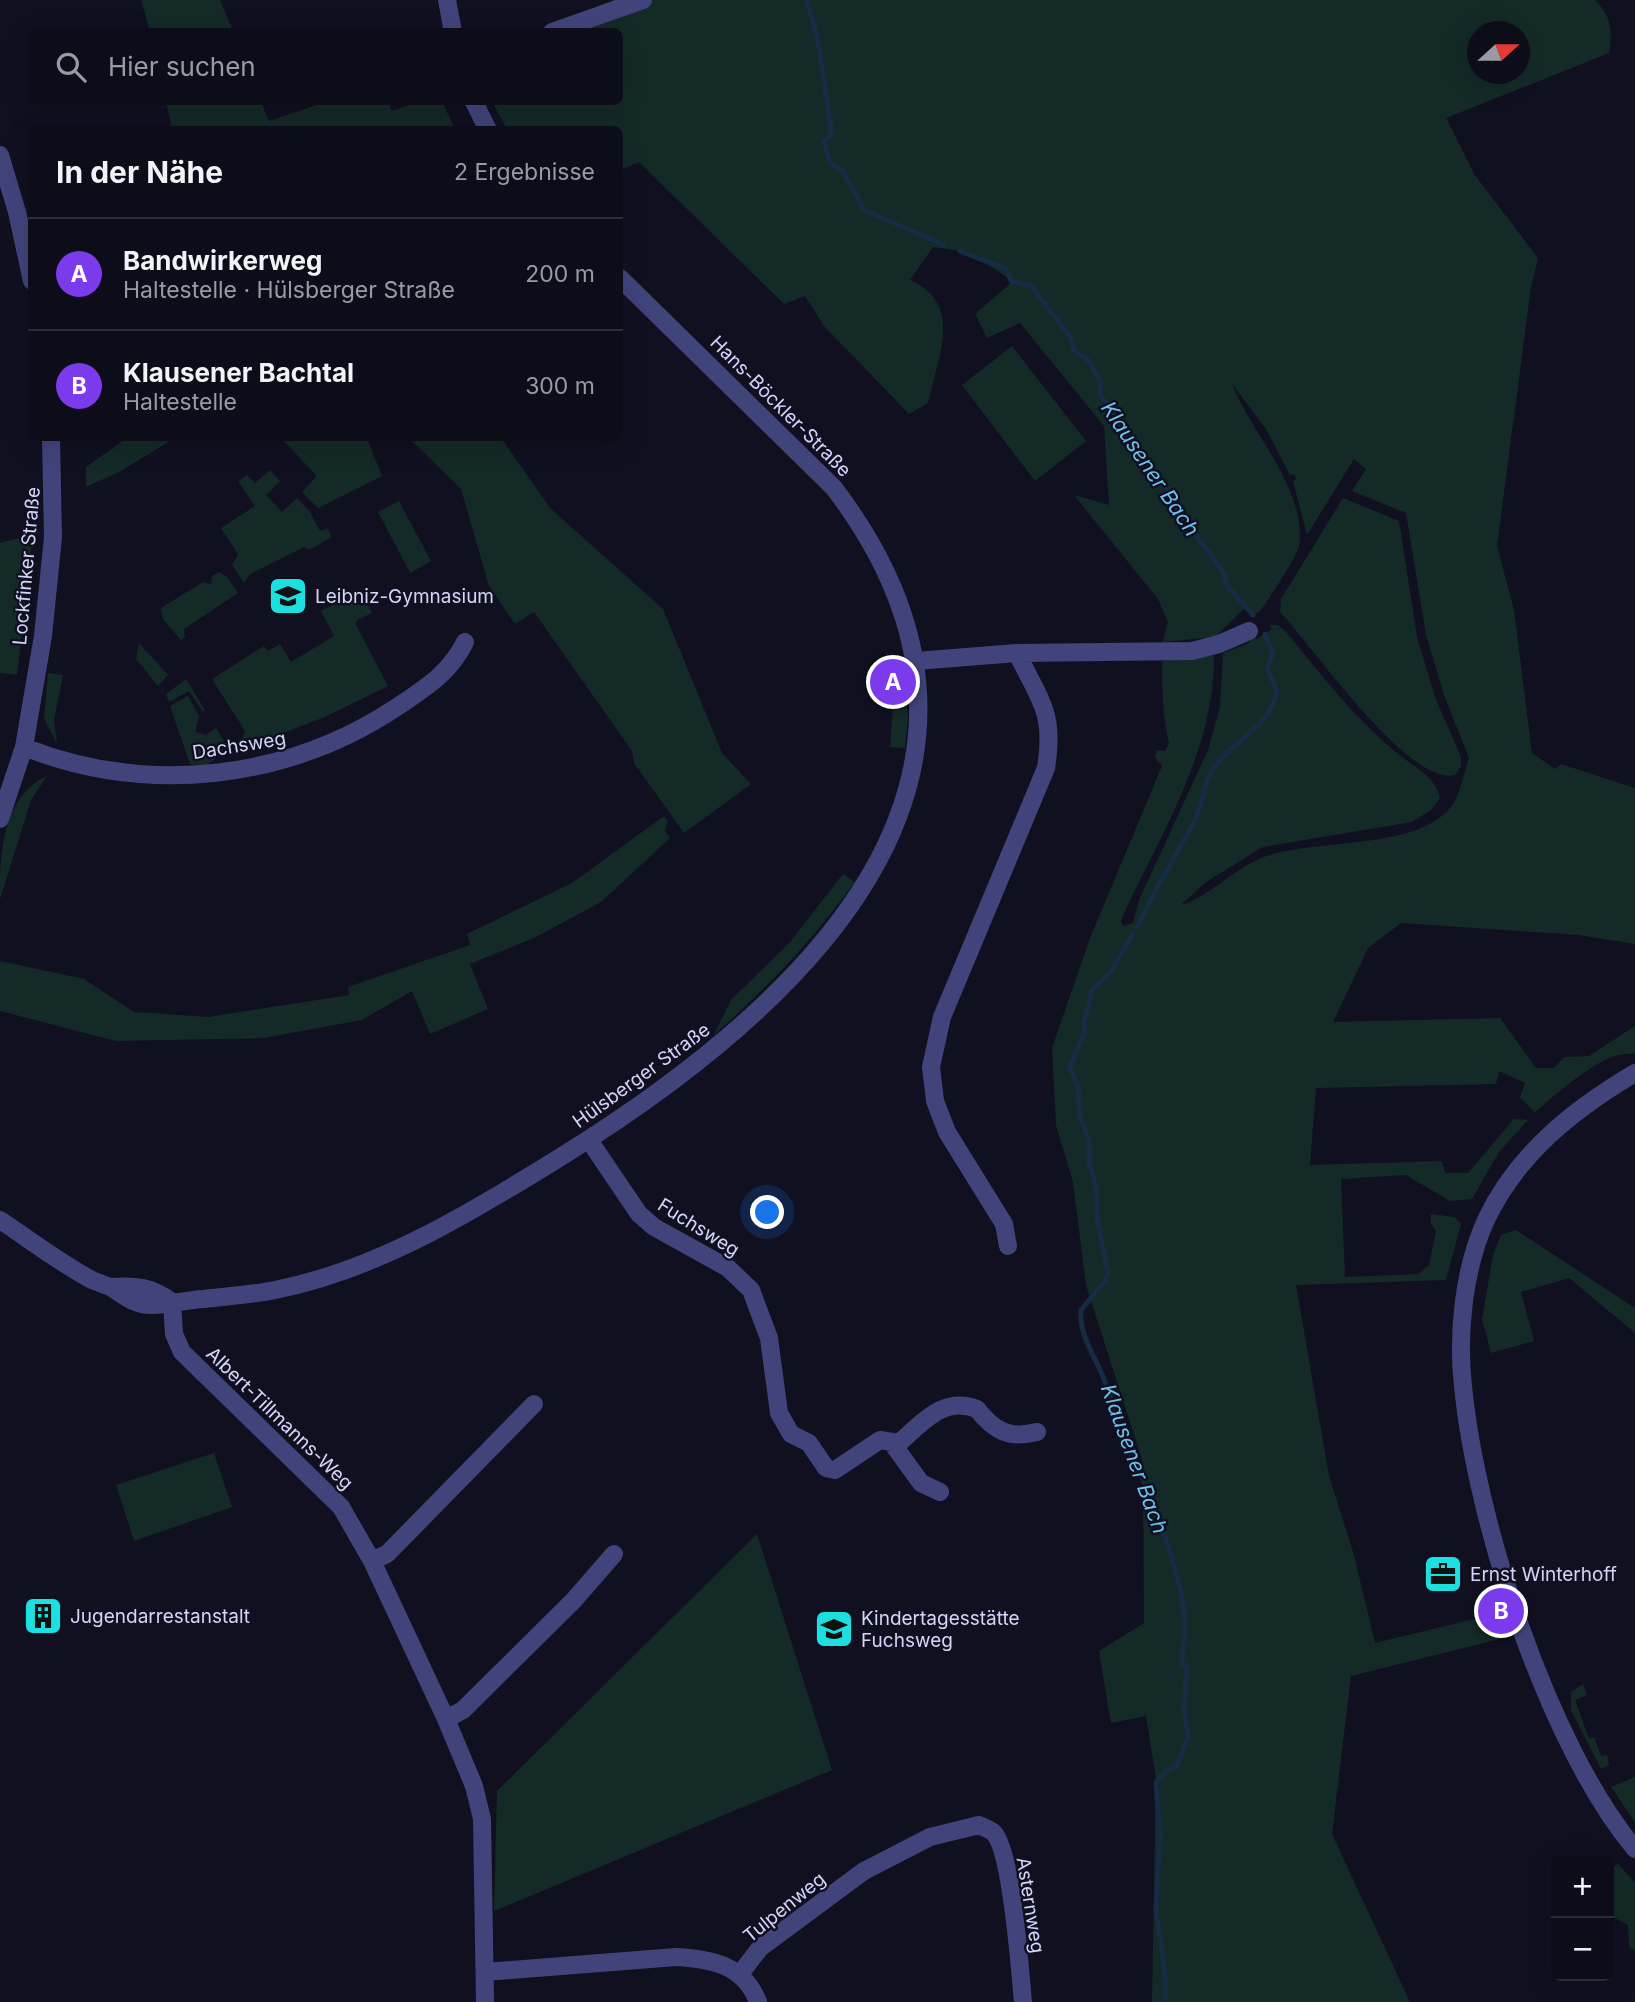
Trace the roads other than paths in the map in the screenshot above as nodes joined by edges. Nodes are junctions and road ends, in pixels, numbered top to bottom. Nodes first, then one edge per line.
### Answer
1 (447, 0) edge
2 (643, 0) edge
3 (452, 28) edge
4 (563, 28) edge
5 (476, 105) edge
6 (486, 126) edge
7 (0, 155) edge
8 (28, 263) edge
9 (623, 281) edge
10 (51, 441) edge
11 (1249, 631) dead end
12 (465, 642) dead end
13 (1017, 653) junction
14 (916, 661) junction
15 (24, 747) junction
16 (0, 819) edge
17 (1635, 1073) edge
18 (589, 1140) junction
19 (0, 1220) edge
20 (1007, 1245) dead end
21 (172, 1302) junction
22 (534, 1404) dead end
23 (1037, 1433) dead end
24 (892, 1443) junction
25 (940, 1492) dead end
26 (614, 1554) dead end
27 (372, 1561) junction
28 (446, 1719) junction
29 (979, 1825) joint
30 (1635, 1849) edge
31 (485, 1972) junction
32 (740, 1974) junction
33 (485, 2002) edge
34 (758, 2002) edge
35 (1023, 2002) edge

1 - 3 street
2 - 4 street
5 - 6 street
7 - 8 street
9 - 14 street, Hans-Böckler-Straße
10 - 15 street, Lockfinker Straße
11 - 13 street
12 - 15 street, Dachsweg
13 - 14 street
13 - 20 street
14 - 18 street, Hülsberger Straße
15 - 16 street, Lockfinker Straße
17 - 30 street
18 - 21 street, Hülsberger Straße
18 - 24 street, Fuchsweg
19 - 21 street
21 - 27 street, Albert-Tillmanns-Weg
22 - 27 street
23 - 24 street, Fuchsweg
24 - 25 street
26 - 28 street
27 - 28 street, Albert-Tillmanns-Weg
28 - 31 street, Albert-Tillmanns-Weg
29 - 32 street, Tulpenweg
29 - 35 street, Asternweg
31 - 32 street
31 - 33 street, Albert-Tillmanns-Weg
32 - 34 street

